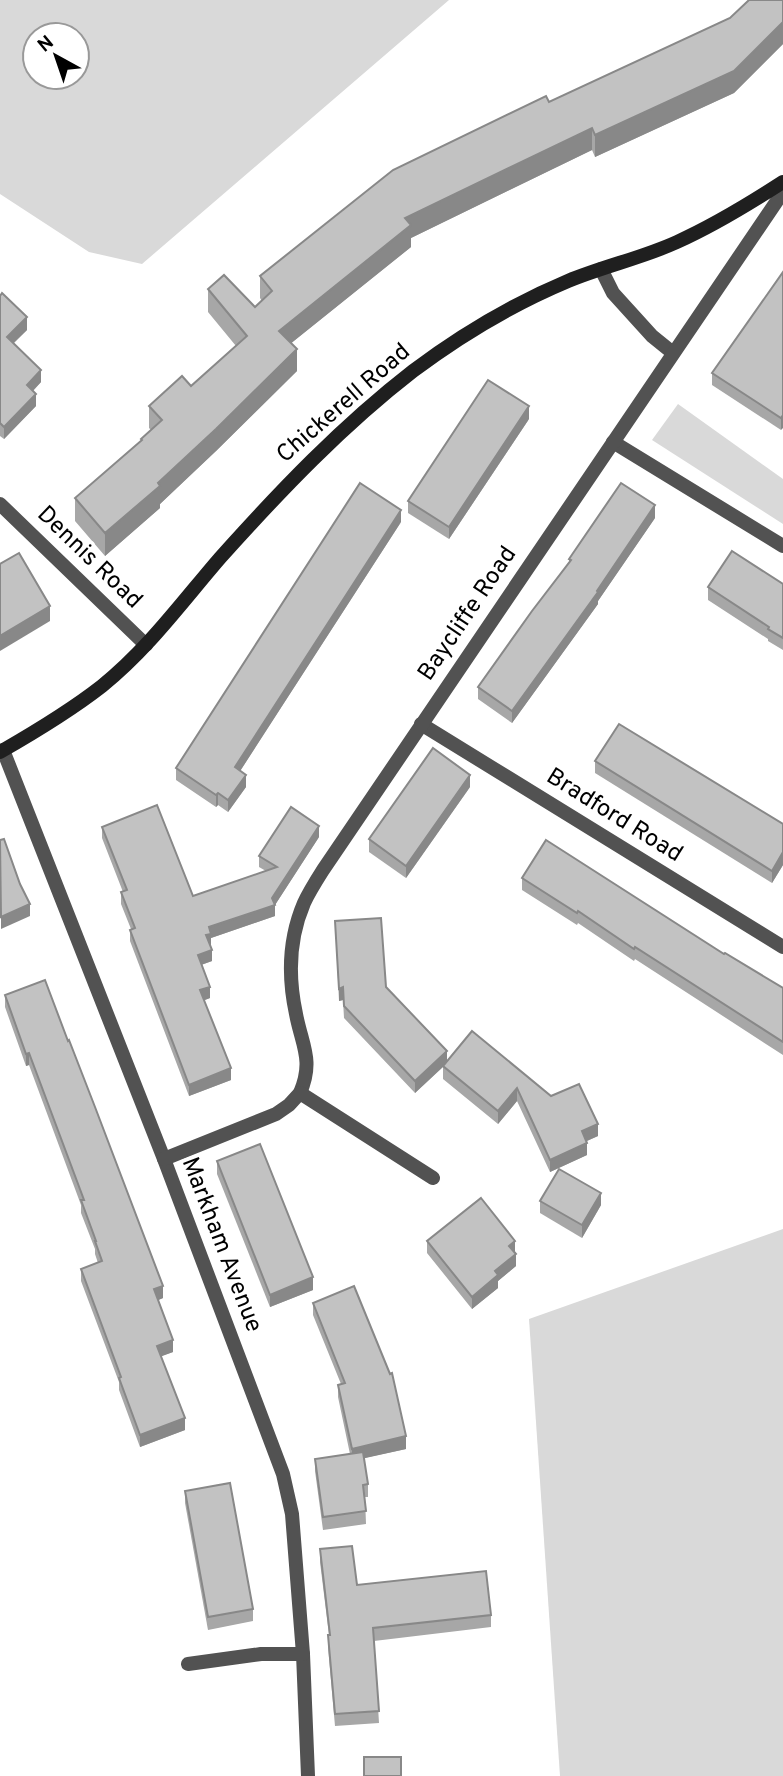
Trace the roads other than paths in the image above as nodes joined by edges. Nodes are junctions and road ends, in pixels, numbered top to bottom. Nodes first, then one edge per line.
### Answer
1 (783, 182) edge
2 (783, 192) edge
3 (601, 269) junction
4 (673, 353) junction
5 (613, 442) junction
6 (0, 504) edge
7 (783, 546) edge
8 (146, 645) junction
9 (421, 724) junction
10 (1, 751) edge
11 (783, 947) edge
12 (300, 1093) junction
13 (164, 1159) junction
14 (433, 1178) dead end
15 (303, 1654) junction
16 (188, 1664) dead end
17 (308, 1776) edge

1 - 3 main road, Chickerell Road
2 - 4 street, Baycliffe Road
3 - 4 street
3 - 8 main road, Chickerell Road
4 - 5 street, Baycliffe Road
5 - 7 street
5 - 9 street, Baycliffe Road
6 - 8 street, Dennis Road
8 - 10 main road, Chickerell Road
9 - 11 street, Bradford Road
9 - 12 street, Baycliffe Road
10 - 13 street, Markham Avenue
12 - 13 street
12 - 14 street
13 - 15 street, Markham Avenue
15 - 16 street
15 - 17 street, Markham Avenue

